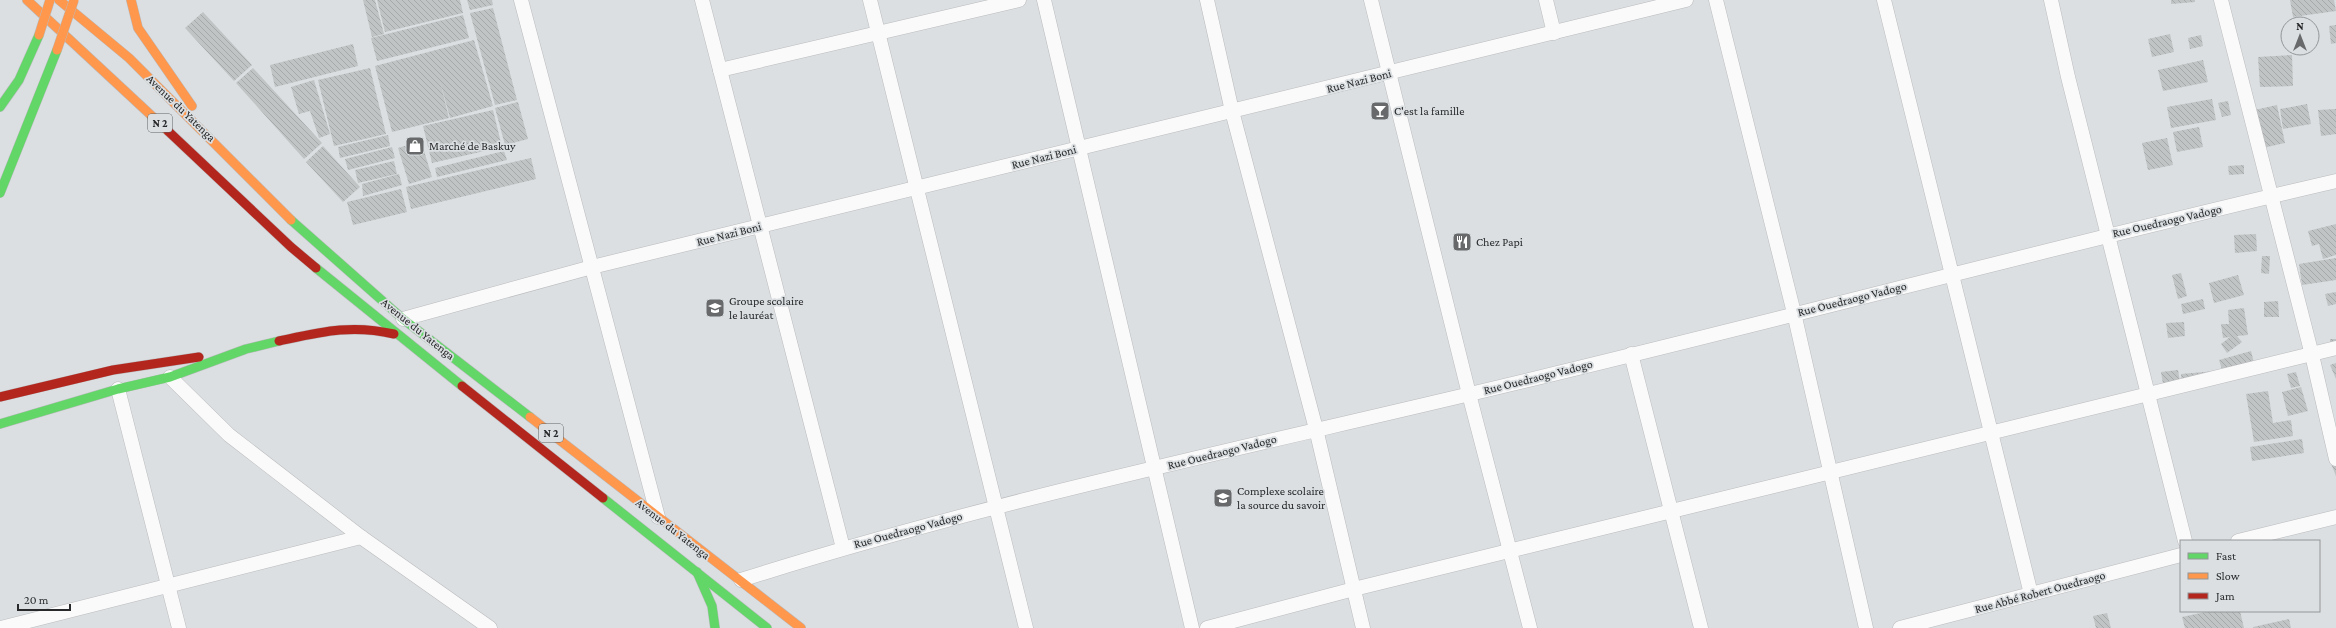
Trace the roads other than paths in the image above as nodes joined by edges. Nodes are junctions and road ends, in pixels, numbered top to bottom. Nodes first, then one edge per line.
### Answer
1 (27, 0) edge
2 (50, 0) edge
3 (59, 0) edge
4 (75, 0) edge
5 (131, 0) edge
6 (521, 0) edge
7 (702, 0) edge
8 (870, 0) edge
9 (1019, 0) edge
10 (1044, 0) edge
11 (1207, 0) edge
12 (1371, 0) edge
13 (1546, 0) edge
14 (1686, 0) edge
15 (1716, 0) edge
16 (1884, 0) edge
17 (2051, 0) edge
18 (2220, 0) edge
19 (878, 33) junction
20 (1554, 33) junction
21 (129, 58) junction
22 (720, 70) junction
23 (1388, 74) junction
24 (0, 106) edge
25 (1232, 111) junction
26 (1079, 149) junction
27 (224, 151) junction
28 (2336, 181) edge
29 (917, 188) junction
30 (0, 193) edge
31 (2271, 196) junction
32 (760, 226) junction
33 (2108, 235) junction
34 (592, 267) junction
35 (1951, 273) junction
36 (1794, 314) junction
37 (403, 319) junction
38 (397, 334) junction
39 (2336, 348) edge
40 (246, 349) junction
41 (1631, 354) junction
42 (2312, 355) junction
43 (170, 377) junction
44 (118, 389) junction
45 (1469, 394) junction
46 (2148, 395) junction
47 (0, 397) edge
48 (0, 424) edge
49 (1316, 429) junction
50 (1990, 433) junction
51 (2336, 459) edge
52 (1154, 468) junction
53 (1830, 472) junction
54 (996, 506) junction
55 (1671, 512) junction
56 (658, 517) junction
57 (2336, 517) edge
58 (361, 537) junction
59 (2185, 540) edge
60 (2242, 540) edge
61 (843, 548) junction
62 (1509, 552) junction
63 (2180, 555) edge
64 (697, 572) junction
65 (741, 580) junction
66 (169, 587) junction
67 (1354, 589) junction
68 (2031, 594) junction
69 (745, 611) junction
70 (715, 626) edge
71 (1, 628) edge
72 (179, 628) edge
73 (490, 628) edge
74 (767, 628) edge
75 (801, 628) edge
76 (1026, 628) edge
77 (1192, 628) edge
78 (1207, 628) edge
79 (1363, 628) edge
80 (1530, 628) edge
81 (1701, 628) edge
82 (1866, 628) edge
83 (1900, 628) edge

1 - 38 main road, Avenue du Yatenga / N 2
2 - 24 main road, bridge
3 - 21 main road, Avenue du Yatenga / N 2
4 - 21 main road
4 - 30 main road, bridge
5 - 27 main road
6 - 34 street
7 - 22 street
8 - 19 street
9 - 19 street
10 - 26 street
11 - 25 street
12 - 23 street
13 - 20 street
14 - 20 street, Rue Nazi Boni
15 - 36 street
16 - 35 street
17 - 33 street
18 - 31 street
19 - 22 street
19 - 29 street
20 - 23 street, Rue Nazi Boni
21 - 27 main road, Avenue du Yatenga / N 2
22 - 32 street
23 - 25 street, Rue Nazi Boni
23 - 45 street
25 - 26 street, Rue Nazi Boni
25 - 49 street
26 - 29 street, Rue Nazi Boni
26 - 52 street
27 - 37 main road, Avenue du Yatenga / N 2
28 - 31 street, Rue Ouedraogo Vadogo
29 - 32 street, Rue Nazi Boni
29 - 54 street
31 - 33 street, Rue Ouedraogo Vadogo
31 - 42 street
32 - 34 street, Rue Nazi Boni
32 - 61 street
33 - 35 street, Rue Ouedraogo Vadogo
33 - 46 street
34 - 37 street, Rue Nazi Boni
34 - 56 street
35 - 36 street, Rue Ouedraogo Vadogo
35 - 50 street
36 - 41 street, Rue Ouedraogo Vadogo
36 - 53 street
37 - 56 main road, Avenue du Yatenga / N 2
38 - 40 main road
38 - 64 main road, Avenue du Yatenga / N 2
39 - 42 street
40 - 43 main road
40 - 47 main road
41 - 45 street, Rue Ouedraogo Vadogo
41 - 55 street
42 - 46 street
42 - 51 street
43 - 44 main road
43 - 58 street
44 - 48 main road
44 - 66 street
45 - 49 street, Rue Ouedraogo Vadogo
45 - 62 street
46 - 50 street
46 - 59 street
49 - 52 street, Rue Ouedraogo Vadogo
49 - 67 street
50 - 53 street
50 - 68 street
52 - 54 street, Rue Ouedraogo Vadogo
52 - 77 street
53 - 55 street
53 - 82 street
54 - 61 street, Rue Ouedraogo Vadogo
54 - 76 street
55 - 62 street
55 - 81 street
56 - 65 main road, Avenue du Yatenga / N 2
57 - 60 street
58 - 66 street
58 - 73 street
61 - 65 street, Rue Ouedraogo Vadogo
62 - 67 street
62 - 80 street
63 - 68 street, Rue Abbé Robert Ouedraogo
64 - 69 main road, Avenue du Yatenga / N 2
64 - 70 main road
65 - 75 main road, Avenue du Yatenga / N 2
66 - 71 street
66 - 72 street
67 - 78 street
67 - 79 street
68 - 83 street, Rue Abbé Robert Ouedraogo
69 - 70 main road
69 - 74 main road, Avenue du Yatenga / N 2

